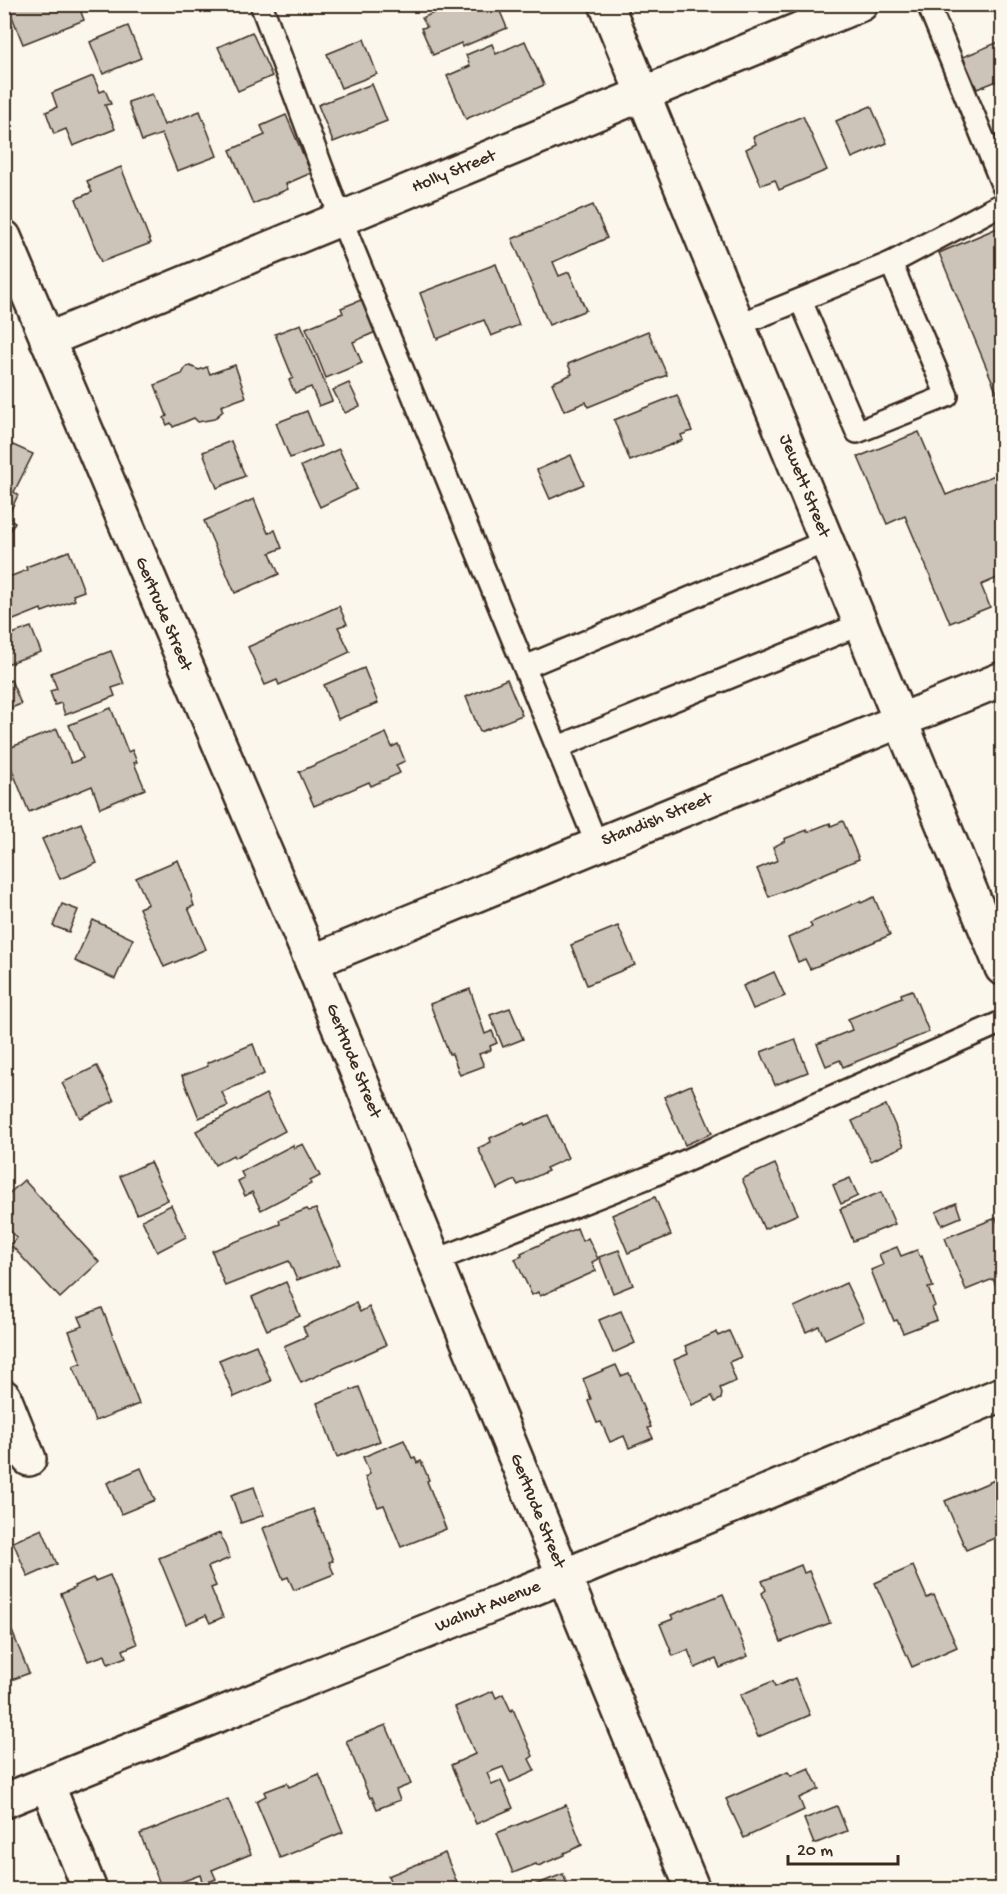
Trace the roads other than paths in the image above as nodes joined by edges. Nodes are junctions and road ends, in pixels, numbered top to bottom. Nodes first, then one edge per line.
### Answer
1 (261, 4) edge
2 (606, 4) edge
3 (861, 4) edge
4 (928, 4) edge
5 (643, 94) junction
6 (1002, 184) edge
7 (1002, 204) edge
8 (341, 219) junction
9 (4, 237) edge
10 (891, 263) junction
11 (801, 301) junction
12 (738, 326) junction
13 (47, 340) junction
14 (827, 541) junction
15 (861, 624) junction
16 (525, 667) junction
17 (1002, 679) edge
18 (901, 721) junction
19 (558, 747) junction
20 (597, 845) junction
21 (312, 962) junction
22 (1002, 968) edge
23 (1002, 1022) edge
24 (434, 1261) junction
25 (1002, 1394) edge
26 (4, 1397) edge
27 (29, 1459) dead end
28 (564, 1576) junction
29 (47, 1784) junction
30 (4, 1801) edge
31 (90, 1890) edge
32 (693, 1890) edge

1 - 8 lane
2 - 5 street, Jewett Street
3 - 5 street, Holly Street
4 - 6 lane
5 - 8 street, Holly Street
5 - 12 street, Jewett Street
7 - 10 lane
8 - 13 street, Holly Street
8 - 16 lane
9 - 13 street, Gertrude Street
10 - 11 lane
10 - 11 lane
11 - 12 lane
12 - 14 street, Jewett Street
13 - 21 street, Gertrude Street
14 - 15 street, Jewett Street
14 - 16 lane
15 - 18 street, Jewett Street
15 - 19 lane
16 - 19 lane
17 - 18 street, Standish Street
18 - 20 street, Standish Street
18 - 22 street, Jewett Street
19 - 20 lane
20 - 21 street, Standish Street
21 - 24 street, Gertrude Street
23 - 24 lane
24 - 28 street, Gertrude Street
25 - 28 street, Walnut Avenue
26 - 27 street
28 - 29 street, Walnut Avenue
28 - 32 street, Gertrude Street
29 - 30 street, Walnut Avenue
29 - 31 street

